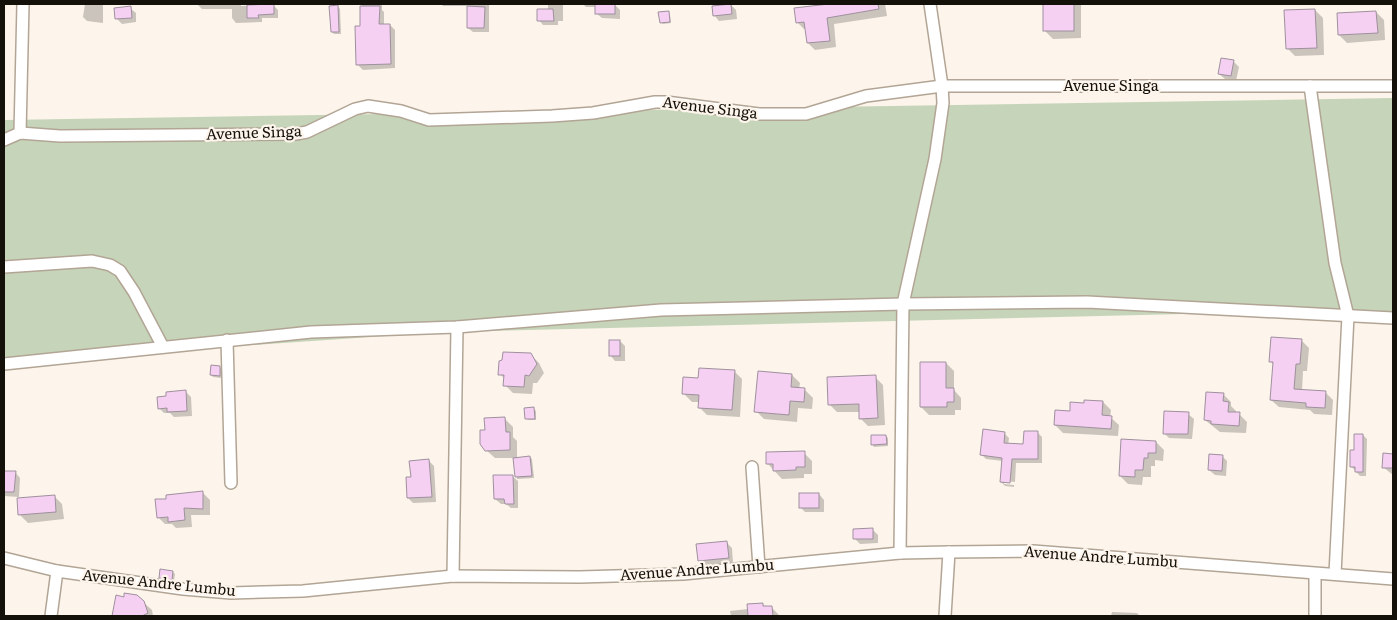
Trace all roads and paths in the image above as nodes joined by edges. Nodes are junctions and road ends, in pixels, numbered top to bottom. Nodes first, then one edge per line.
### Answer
1 (23, 4) edge
2 (930, 4) edge
3 (942, 86) junction
4 (1310, 86) junction
5 (1393, 86) edge
6 (20, 133) junction
7 (4, 140) edge
8 (4, 267) edge
9 (903, 304) junction
10 (1348, 316) junction
11 (1393, 318) edge
12 (457, 327) junction
13 (227, 340) junction
14 (163, 347) junction
15 (4, 364) edge
16 (752, 468) dead end
17 (231, 483) dead end
18 (949, 552) junction
19 (900, 553) junction
20 (4, 558) edge
21 (759, 566) junction
22 (56, 571) junction
23 (1315, 574) junction
24 (1334, 574) junction
25 (453, 576) junction
26 (1393, 579) edge
27 (51, 616) edge
28 (945, 616) edge
29 (1315, 616) edge

1 - 6 street
2 - 3 street
3 - 4 street, Avenue Singa
3 - 6 street, Avenue Singa
3 - 9 street
4 - 5 street, Avenue Singa
4 - 10 street
6 - 7 street, Avenue Singa
8 - 14 street
9 - 10 street
9 - 12 street
9 - 19 street
10 - 11 street
10 - 24 street
12 - 13 street
12 - 25 street
13 - 14 street
13 - 17 street
14 - 15 street
16 - 21 street
18 - 19 street, Avenue Andre Lumbu
18 - 23 street, Avenue Andre Lumbu
18 - 28 street
19 - 21 street, Avenue Andre Lumbu
20 - 22 street, Avenue Andre Lumbu
21 - 25 street, Avenue Andre Lumbu
22 - 25 street, Avenue Andre Lumbu
22 - 27 street
23 - 24 street, Avenue Andre Lumbu
23 - 29 street
24 - 26 street, Avenue Andre Lumbu

